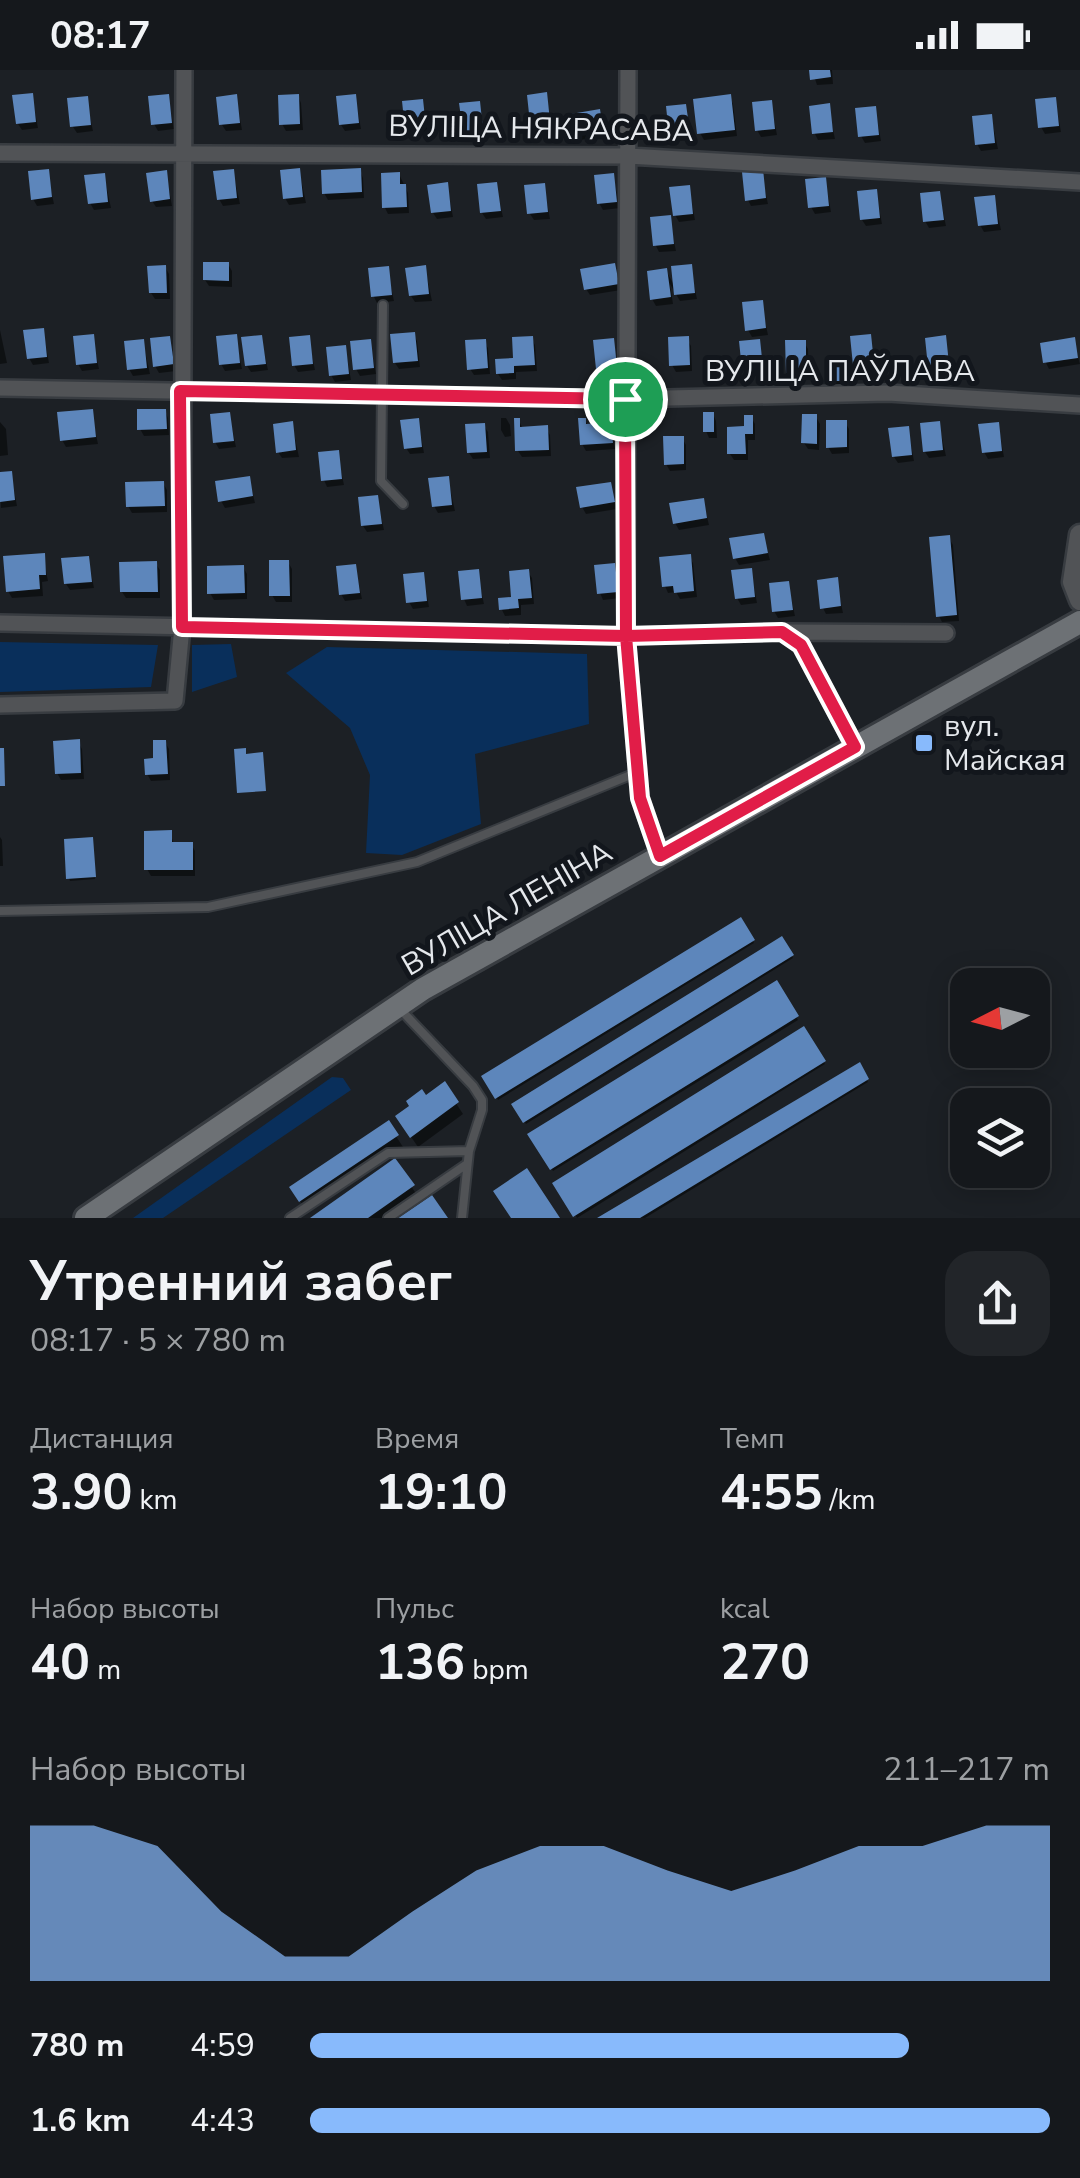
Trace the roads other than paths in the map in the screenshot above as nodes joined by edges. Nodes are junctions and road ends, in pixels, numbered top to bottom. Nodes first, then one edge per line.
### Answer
1 (184, 70) edge
2 (628, 70) edge
3 (183, 152) junction
4 (0, 153) edge
5 (628, 156) junction
6 (1080, 182) edge
7 (383, 305) dead end
8 (0, 388) edge
9 (180, 391) junction
10 (380, 396) junction
11 (625, 399) junction
12 (1080, 404) edge
13 (404, 504) dead end
14 (1080, 536) edge
15 (1080, 600) edge
16 (1080, 622) edge
17 (0, 623) edge
18 (182, 627) junction
19 (782, 632) junction
20 (946, 633) dead end
21 (626, 636) junction
22 (0, 705) edge
23 (855, 747) junction
24 (638, 772) junction
25 (660, 856) junction
26 (0, 911) edge
27 (397, 1006) junction
28 (469, 1152) junction
29 (468, 1164) junction
30 (86, 1218) edge
31 (290, 1218) edge
32 (388, 1218) edge
33 (462, 1218) edge

1 - 3 street
2 - 5 street
3 - 4 street, ВУЛІЦА НЯКРАСАВА
3 - 5 street, ВУЛІЦА НЯКРАСАВА
3 - 9 street
5 - 6 street, ВУЛІЦА НЯКРАСАВА
5 - 11 street
7 - 10 lane
8 - 9 street, ВУЛІЦА ПАЎЛАВА
9 - 10 street, ВУЛІЦА ПАЎЛАВА
9 - 18 street
10 - 11 street, ВУЛІЦА ПАЎЛАВА
10 - 13 lane
11 - 12 street, ВУЛІЦА ПАЎЛАВА
11 - 21 street
14 - 15 street
16 - 23 main road, ВУЛІЦА ЛЕНІНА
17 - 18 street
18 - 21 street
18 - 22 street
19 - 20 street
19 - 21 street
19 - 23 street
21 - 24 street
23 - 25 main road, ВУЛІЦА ЛЕНІНА
24 - 25 street
24 - 26 lane
25 - 27 main road, ВУЛІЦА ЛЕНІНА
27 - 28 lane
27 - 30 main road, ВУЛІЦА ЛЕНІНА
28 - 29 lane
28 - 31 lane
29 - 32 lane
29 - 33 lane

